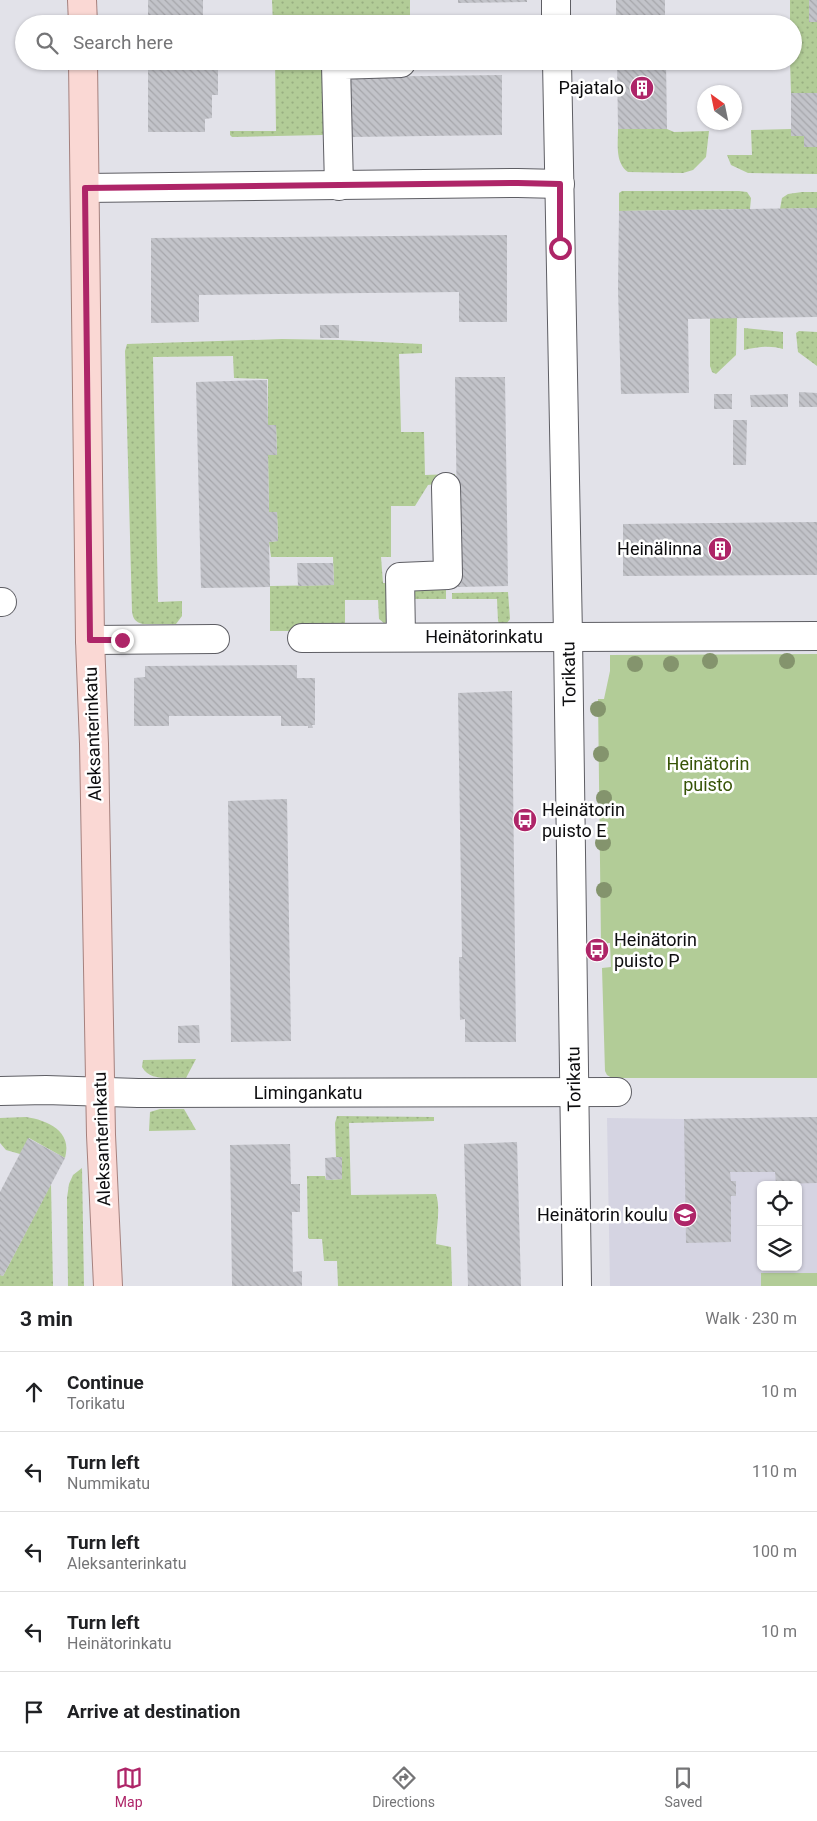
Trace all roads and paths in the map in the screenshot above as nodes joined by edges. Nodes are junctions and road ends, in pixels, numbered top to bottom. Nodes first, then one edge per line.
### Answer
1 (82, 0) edge
2 (556, 0) edge
3 (83, 15) edge
4 (556, 15) edge
5 (83, 70) edge
6 (336, 70) edge
7 (557, 70) edge
8 (560, 184) junction
9 (339, 186) junction
10 (85, 188) junction
11 (446, 487) dead end
12 (568, 636) junction
13 (817, 636) edge
14 (401, 637) junction
15 (302, 638) dead end
16 (215, 639) dead end
17 (90, 640) junction
18 (0, 1091) edge
19 (100, 1092) junction
20 (574, 1092) junction
21 (617, 1092) dead end
22 (108, 1286) edge
23 (577, 1286) edge

1 - 3 main road
2 - 4 street
5 - 10 main road, Aleksanterinkatu
6 - 9 street
7 - 8 street, Torikatu
8 - 9 street
8 - 12 street, Torikatu
9 - 10 street
10 - 17 main road, Aleksanterinkatu
11 - 14 street
12 - 13 street, Heinätorinkatu
12 - 14 street, Heinätorinkatu
12 - 20 street, Torikatu
14 - 15 street, Heinätorinkatu
16 - 17 street
17 - 19 main road, Aleksanterinkatu
18 - 19 street, Limingankatu
19 - 20 street, Limingankatu
19 - 22 main road, Aleksanterinkatu
20 - 21 street, Limingankatu
20 - 23 street, Torikatu

